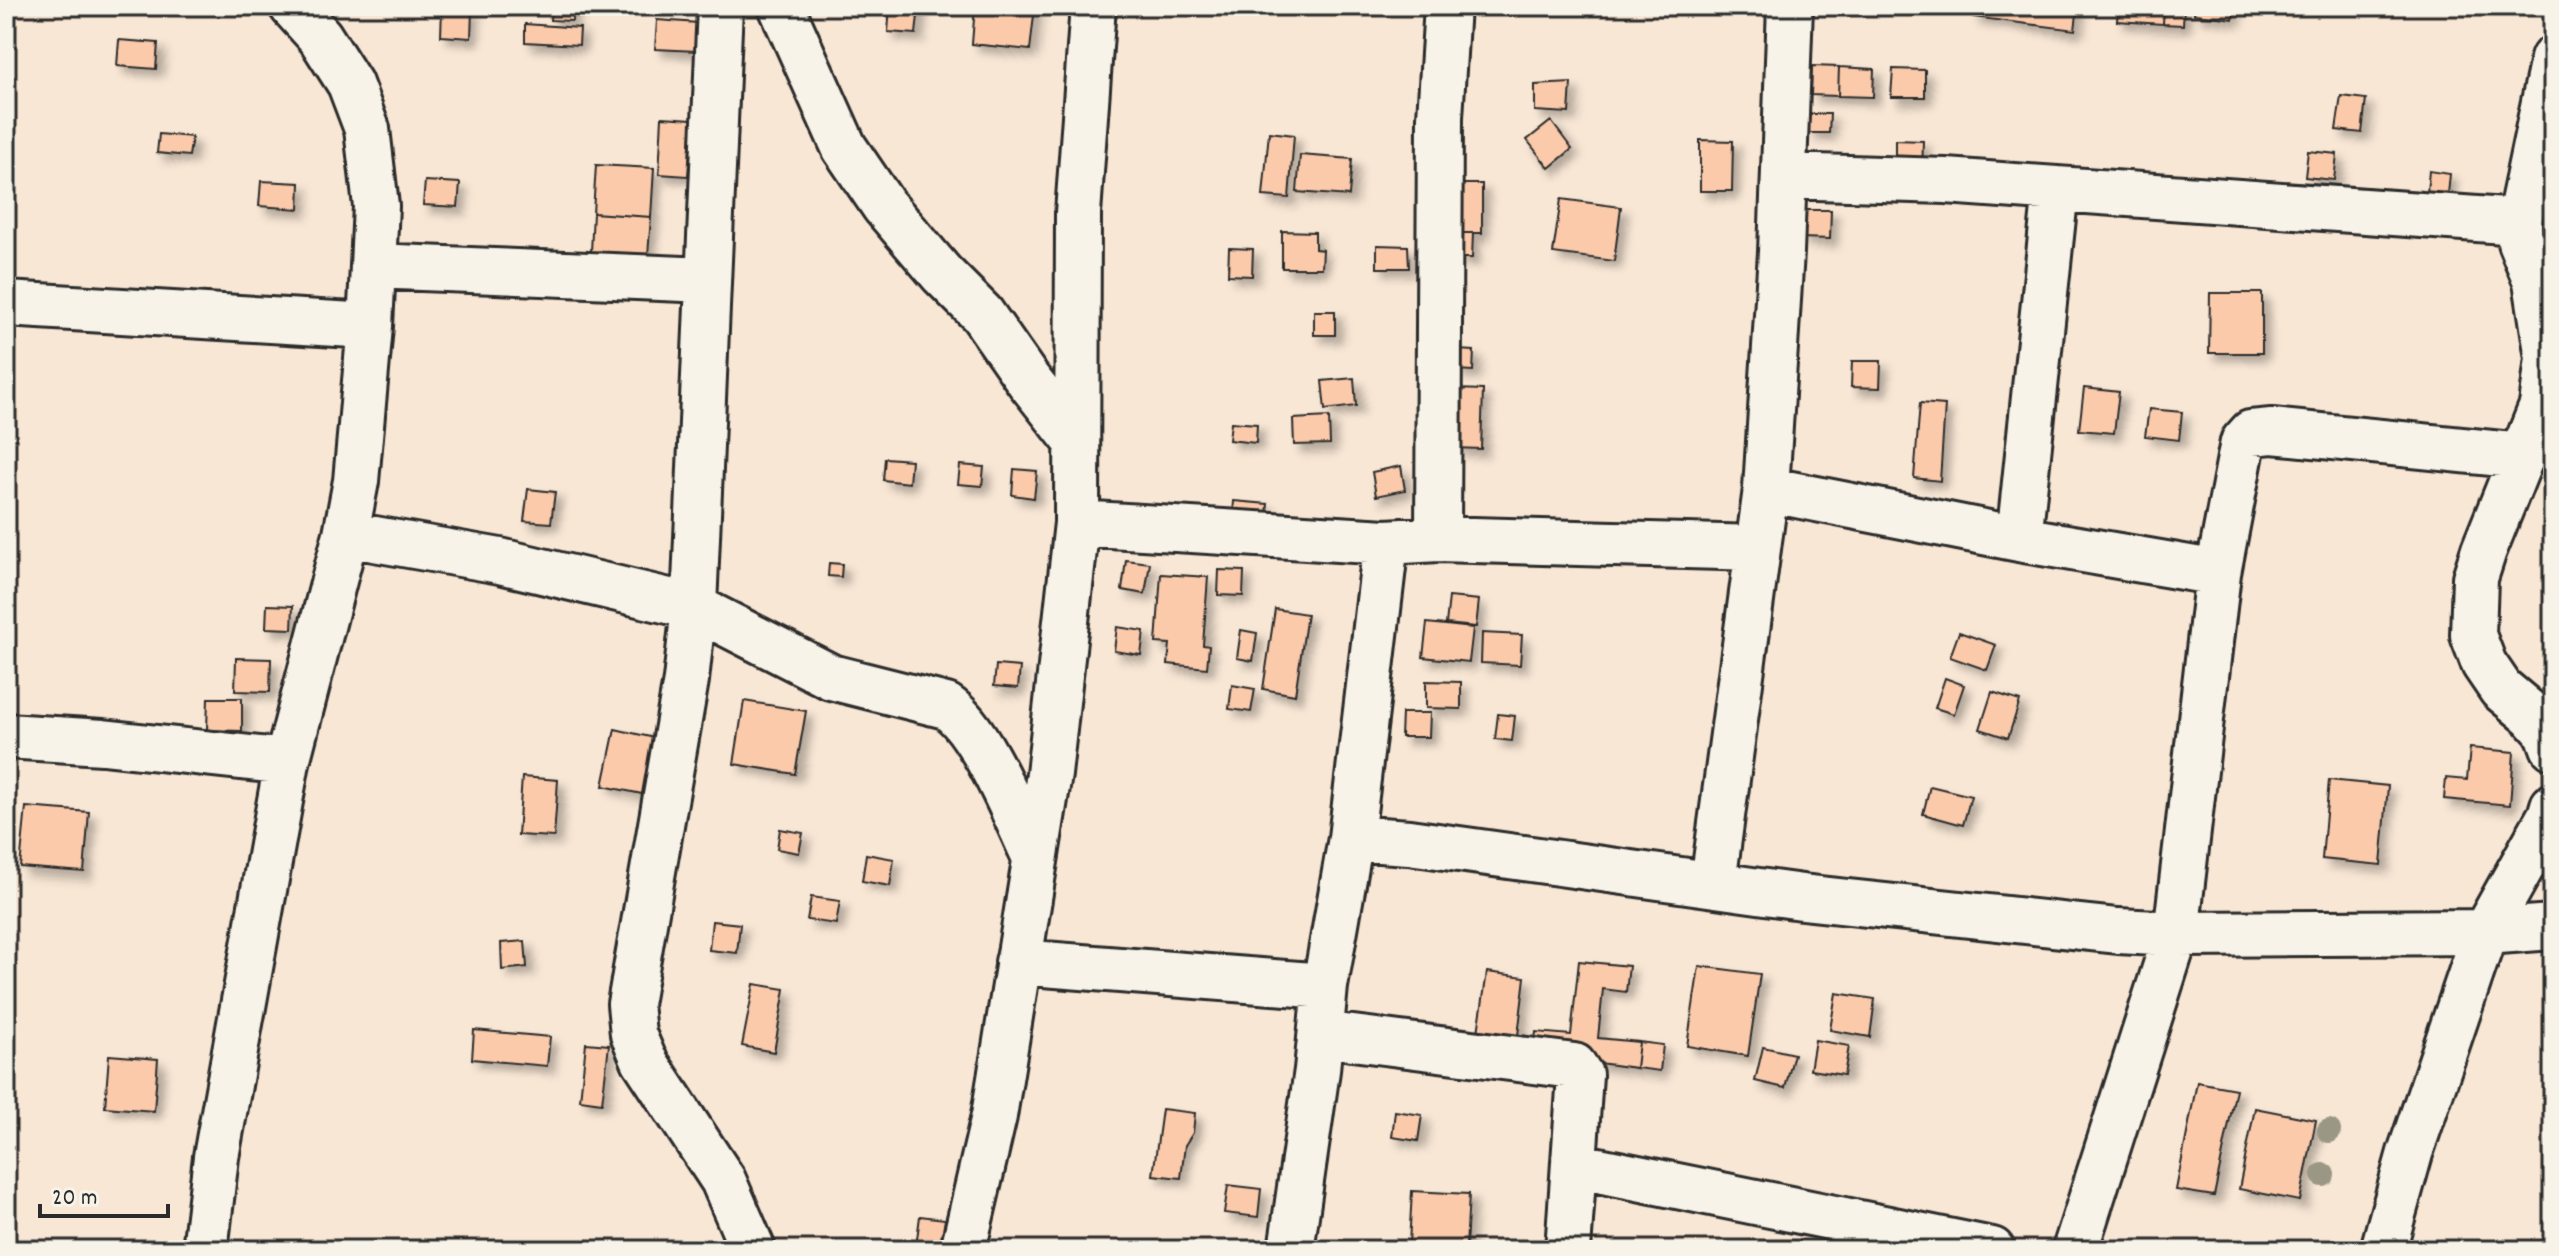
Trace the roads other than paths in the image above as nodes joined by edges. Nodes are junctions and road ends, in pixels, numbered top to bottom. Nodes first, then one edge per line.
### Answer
1 (292, 6) edge
2 (720, 6) edge
3 (781, 6) edge
4 (1093, 6) edge
5 (1447, 6) edge
6 (1790, 6) edge
7 (2553, 59) edge
8 (1784, 176) junction
9 (2056, 189) junction
10 (2519, 222) junction
11 (373, 266) junction
12 (708, 280) junction
13 (6, 304) edge
14 (370, 326) junction
15 (1077, 442) junction
16 (2522, 456) junction
17 (1766, 489) junction
18 (1077, 523) junction
19 (346, 534) junction
20 (1438, 539) junction
21 (2019, 539) junction
22 (1386, 542) junction
23 (1758, 548) junction
24 (2218, 573) junction
25 (694, 607) junction
26 (6, 736) edge
27 (2553, 747) edge
28 (287, 762) junction
29 (2553, 806) edge
30 (1351, 838) junction
31 (1035, 858) junction
32 (1713, 883) junction
33 (2553, 927) edge
34 (2485, 932) junction
35 (2176, 934) junction
36 (1018, 962) junction
37 (1325, 986) junction
38 (1321, 1034) junction
39 (1574, 1165) junction
40 (205, 1250) edge
41 (753, 1250) edge
42 (963, 1250) edge
43 (1291, 1250) edge
44 (1568, 1250) edge
45 (1992, 1250) edge
46 (2075, 1250) edge
47 (2383, 1250) edge

1 - 11 street
2 - 12 street
3 - 15 street
4 - 15 street
5 - 20 street
6 - 8 street
7 - 10 street
8 - 9 street
8 - 17 street
9 - 10 street
9 - 21 street
10 - 16 street
11 - 12 street
11 - 14 street
12 - 25 street
13 - 14 street
14 - 19 street
15 - 18 street
16 - 24 street
16 - 27 street
17 - 21 street
17 - 23 street
18 - 22 street
18 - 31 street
19 - 25 street
19 - 28 street
20 - 22 street
20 - 23 street
21 - 24 street
22 - 30 street
23 - 32 street
24 - 35 street
25 - 31 street
25 - 41 street
26 - 28 street
28 - 40 street
29 - 34 street
30 - 32 street
30 - 37 street
31 - 36 street
32 - 35 street
33 - 34 street
34 - 35 street
34 - 47 street
35 - 46 street
36 - 37 street
36 - 42 street
37 - 38 street
38 - 39 street
38 - 43 street
39 - 44 street
39 - 45 street

